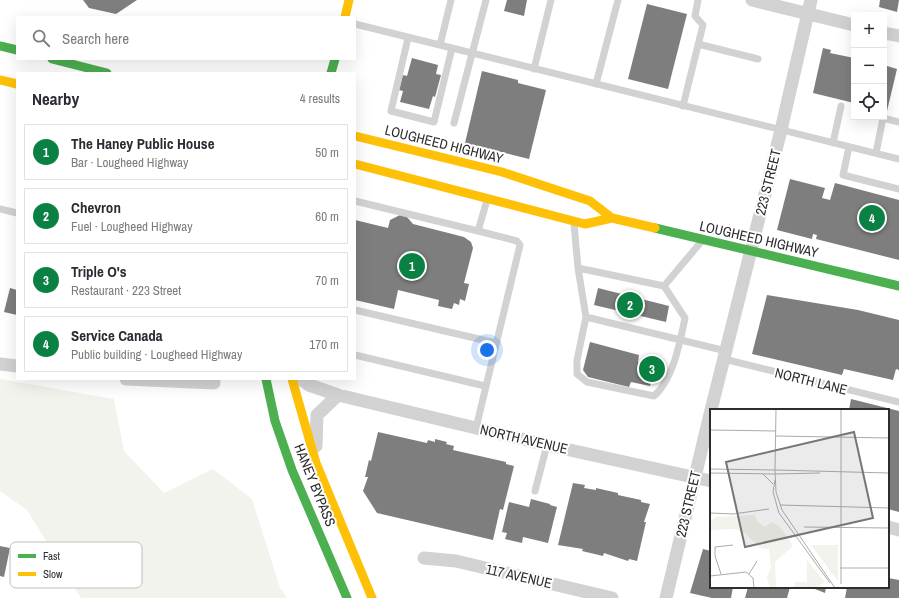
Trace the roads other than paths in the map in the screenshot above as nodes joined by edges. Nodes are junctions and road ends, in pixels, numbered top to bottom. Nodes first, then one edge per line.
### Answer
1 (349, 0) edge
2 (451, 0) edge
3 (486, 0) edge
4 (551, 0) edge
5 (618, 0) edge
6 (698, 0) edge
7 (752, 0) edge
8 (811, 0) edge
9 (808, 14) junction
10 (345, 16) edge
11 (356, 24) edge
12 (851, 24) edge
13 (887, 34) edge
14 (899, 36) edge
15 (408, 38) junction
16 (698, 44) junction
17 (0, 46) edge
18 (440, 46) junction
19 (452, 48) junction
20 (16, 50) edge
21 (473, 54) junction
22 (758, 59) dead end
23 (56, 60) edge
24 (335, 60) edge
25 (534, 69) junction
26 (103, 72) edge
27 (332, 72) edge
28 (0, 80) edge
29 (16, 84) edge
30 (596, 84) junction
31 (683, 106) junction
32 (841, 106) dead end
33 (899, 122) edge
34 (454, 123) dead end
35 (781, 130) junction
36 (356, 136) edge
37 (833, 143) junction
38 (849, 147) junction
39 (876, 153) junction
40 (899, 159) edge
41 (357, 167) edge
42 (899, 189) edge
43 (487, 198) junction
44 (356, 201) edge
45 (0, 209) edge
46 (16, 212) edge
47 (612, 218) junction
48 (574, 222) junction
49 (478, 231) junction
50 (702, 240) junction
51 (751, 251) junction
52 (578, 268) junction
53 (664, 286) junction
54 (899, 286) edge
55 (356, 310) edge
56 (586, 317) junction
57 (680, 340) junction
58 (496, 343) junction
59 (356, 355) edge
60 (725, 355) junction
61 (0, 364) edge
62 (16, 366) edge
63 (152, 380) edge
64 (266, 380) edge
65 (292, 380) edge
66 (302, 380) edge
67 (178, 381) edge
68 (215, 381) edge
69 (486, 386) junction
70 (338, 394) junction
71 (899, 402) edge
72 (711, 409) edge
73 (710, 414) edge
74 (476, 428) junction
75 (547, 445) junction
76 (316, 460) junction
77 (694, 478) junction
78 (710, 481) edge
79 (535, 491) dead end
80 (889, 527) edge
81 (899, 530) edge
82 (424, 558) dead end
83 (347, 598) edge
84 (372, 598) edge
85 (612, 598) edge
86 (666, 598) edge

1 - 10 main road
2 - 18 lane
3 - 21 lane
4 - 25 lane
5 - 30 lane
6 - 16 lane
7 - 9 street
8 - 9 street, 223 STREET
9 - 12 street
9 - 35 street, 223 STREET
11 - 15 lane
13 - 14 street
15 - 18 lane
15 - 19 lane
16 - 22 lane
16 - 31 lane
17 - 20 main road
18 - 19 lane
19 - 21 lane
21 - 25 lane
21 - 34 lane
23 - 26 main road
24 - 27 main road
25 - 30 lane
28 - 29 main road
30 - 31 lane
31 - 35 lane
32 - 37 lane
33 - 39 lane
35 - 37 lane
35 - 51 street, 223 STREET
36 - 47 main road, LOUGHEED HIGHWAY
37 - 38 lane
38 - 39 lane
38 - 42 lane
39 - 40 lane
41 - 43 main road, LOUGHEED HIGHWAY
43 - 48 main road, LOUGHEED HIGHWAY
43 - 49 lane
44 - 49 lane
45 - 46 lane
47 - 48 main road, LOUGHEED HIGHWAY
47 - 50 main road, LOUGHEED HIGHWAY
48 - 52 lane
49 - 58 lane
50 - 51 main road, LOUGHEED HIGHWAY
50 - 53 lane
51 - 54 main road, LOUGHEED HIGHWAY
51 - 60 street, 223 STREET
52 - 53 lane
52 - 56 lane
53 - 57 lane
55 - 58 lane
56 - 57 lane, NORTH LANE
56 - 57 lane
57 - 60 lane, NORTH LANE
58 - 69 lane
59 - 69 lane
60 - 71 lane, NORTH LANE
60 - 72 street, 223 STREET
61 - 62 street
63 - 67 street
64 - 83 main road, HANEY BYPASS
65 - 76 main road, HANEY BYPASS
66 - 70 street, NORTH AVENUE
67 - 68 street
69 - 74 lane
70 - 74 street, NORTH AVENUE
70 - 76 street
73 - 77 street, 223 STREET
74 - 75 street, NORTH AVENUE
75 - 77 street, NORTH AVENUE
75 - 79 lane
76 - 84 main road, HANEY BYPASS
77 - 78 street, NORTH AVENUE
77 - 86 street, 223 STREET
80 - 81 street
82 - 85 street, 117 AVENUE

